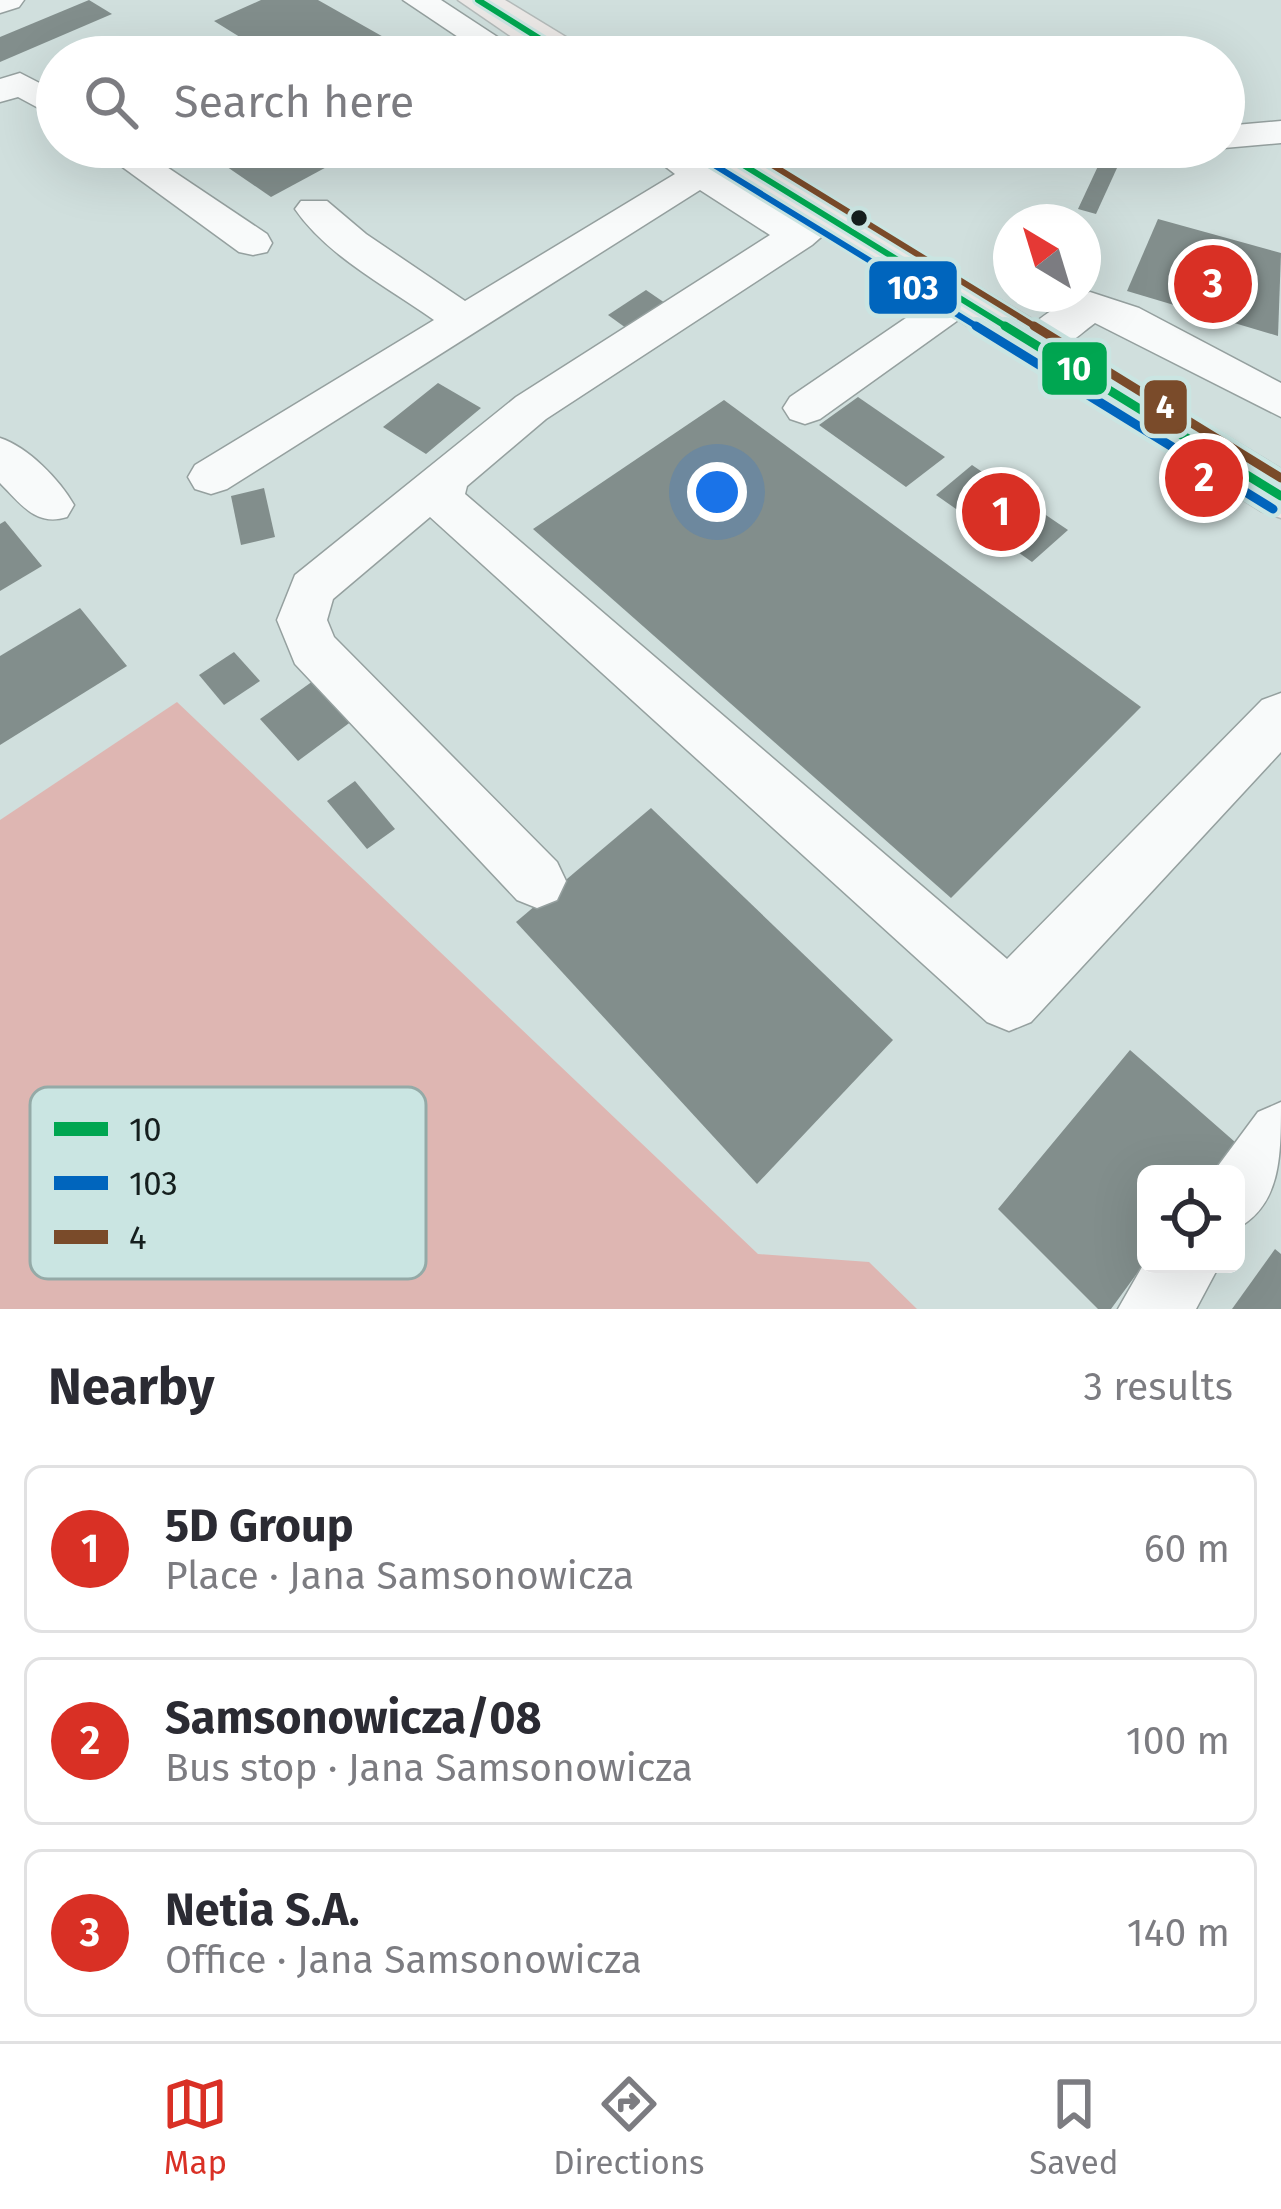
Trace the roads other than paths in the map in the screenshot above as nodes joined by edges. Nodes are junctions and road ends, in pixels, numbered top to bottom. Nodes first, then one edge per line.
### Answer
1 (419, 0) edge
2 (483, 2) edge
3 (478, 36) edge
4 (536, 36) edge
5 (0, 92) edge
6 (36, 94) edge
7 (1281, 132) edge
8 (1245, 135) edge
9 (144, 168) edge
10 (696, 168) edge
11 (721, 168) edge
12 (314, 209) dead end
13 (812, 226) junction
14 (253, 243) dead end
15 (962, 299) junction
16 (461, 319) junction
17 (1036, 345) junction
18 (1281, 403) edge
19 (806, 408) dead end
20 (0, 455) edge
21 (212, 476) dead end
22 (446, 478) junction
23 (1281, 496) edge
24 (51, 505) dead end
25 (1281, 716) edge
26 (537, 881) dead end
27 (1281, 1135) edge
28 (1245, 1184) edge
29 (1179, 1273) edge
30 (1153, 1309) edge

1 - 3 lane
2 - 4 main road
5 - 6 lane
7 - 8 lane
9 - 14 lane
10 - 16 lane
11 - 13 main road
12 - 16 lane
13 - 15 main road
13 - 22 lane
15 - 17 main road
15 - 19 lane
16 - 21 lane
17 - 18 lane
17 - 23 main road
20 - 24 lane
22 - 25 lane
22 - 26 lane
27 - 28 lane
29 - 30 lane

